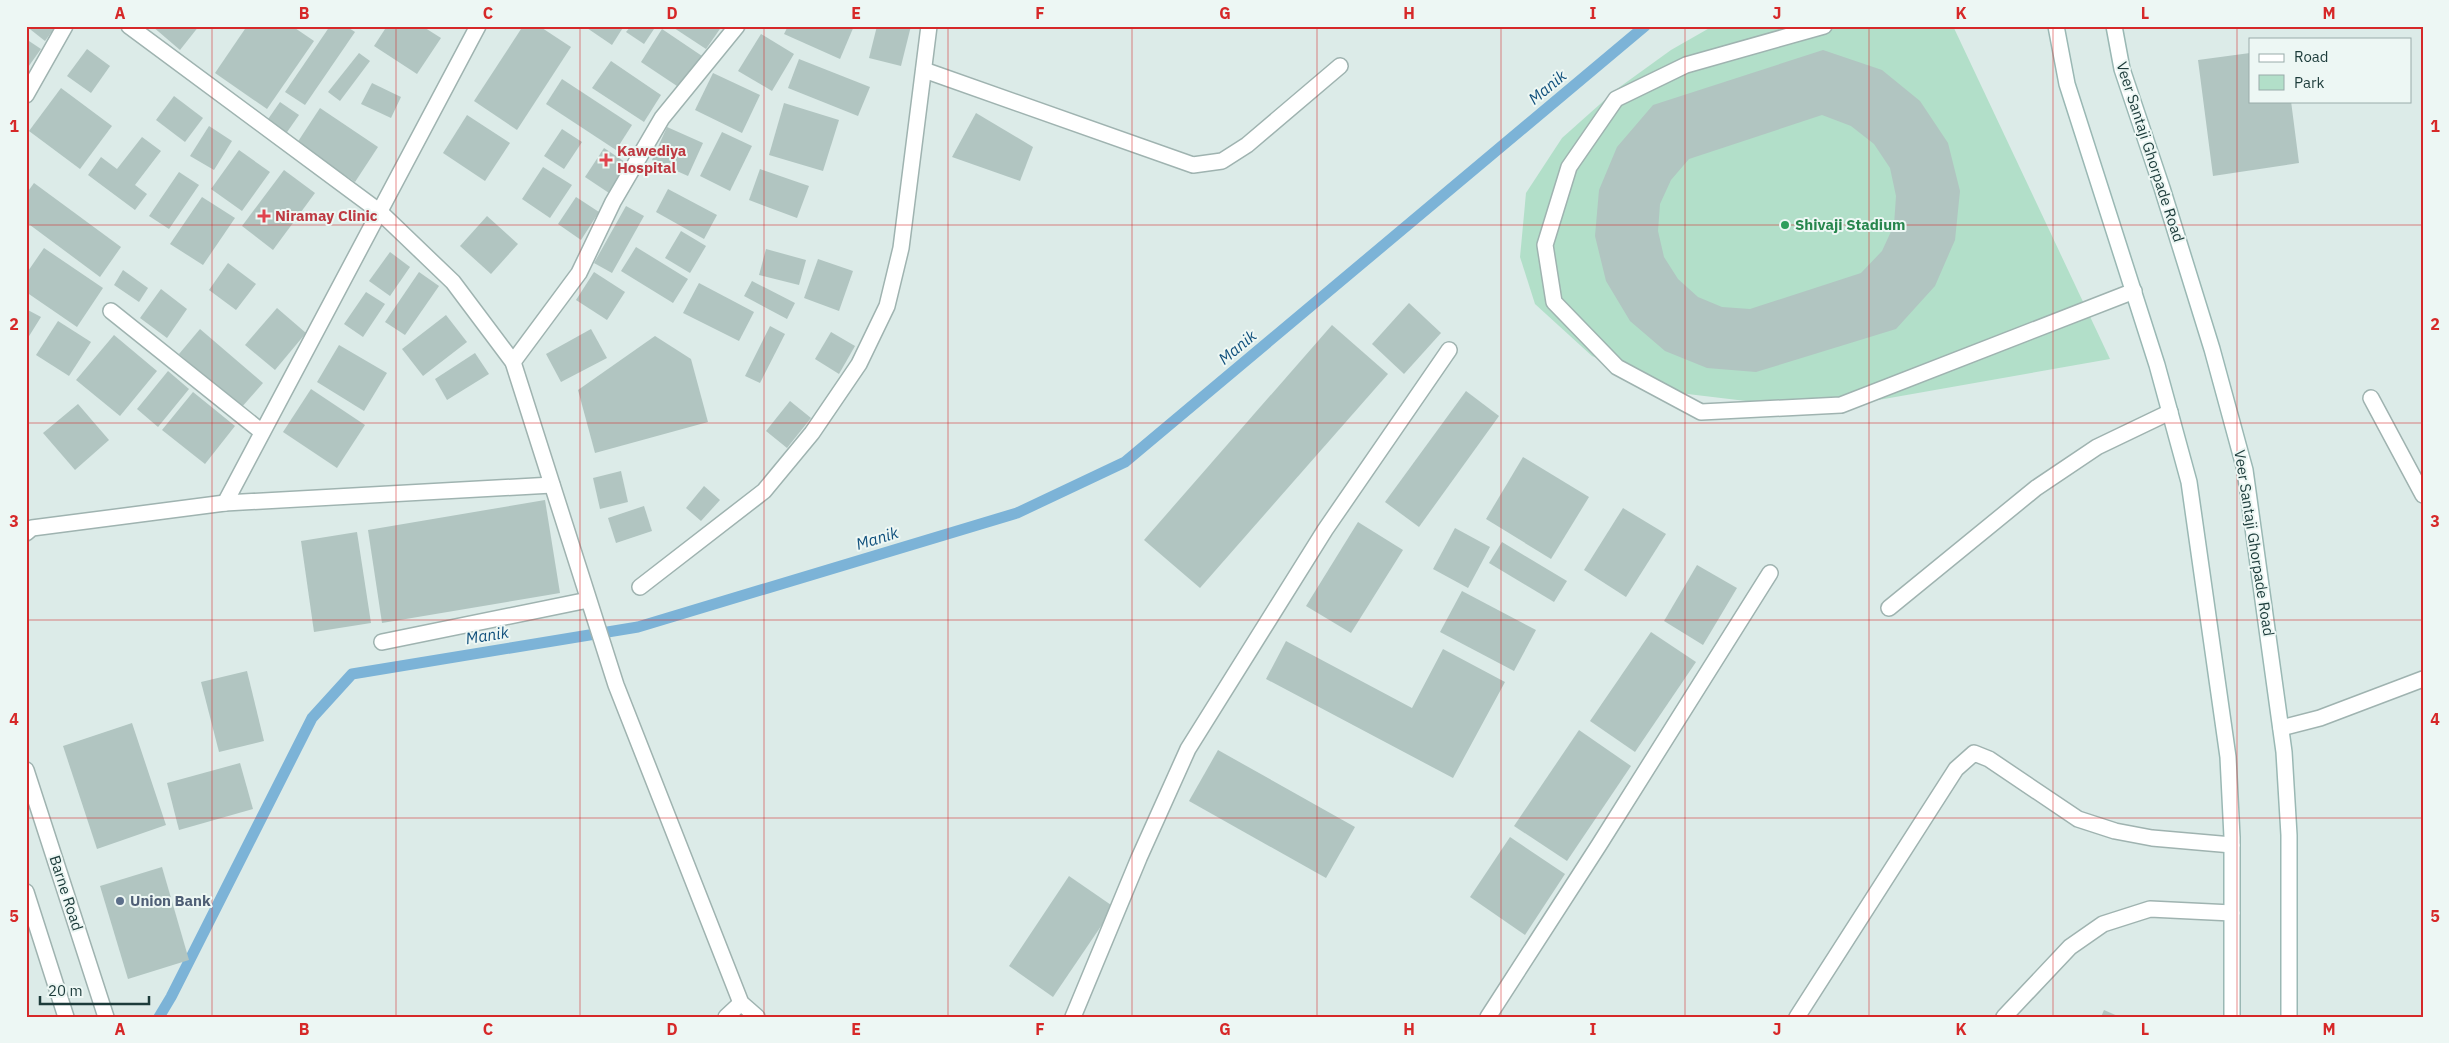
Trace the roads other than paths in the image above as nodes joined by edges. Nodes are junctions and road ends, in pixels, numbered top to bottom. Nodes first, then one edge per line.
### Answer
1 (64, 26) edge
2 (128, 26) edge
3 (478, 26) edge
4 (737, 26) edge
5 (928, 26) edge
6 (1824, 26) edge
7 (2056, 26) edge
8 (2114, 26) edge
9 (1340, 66) dead end
10 (924, 70) junction
11 (26, 96) edge
12 (380, 212) junction
13 (2134, 291) junction
14 (111, 311) dead end
15 (1449, 350) dead end
16 (513, 362) junction
17 (2371, 398) dead end
18 (2170, 412) junction
19 (262, 432) junction
20 (552, 485) junction
21 (2423, 495) edge
22 (225, 503) junction
23 (26, 533) edge
24 (1770, 573) dead end
25 (640, 587) dead end
26 (588, 600) junction
27 (1889, 608) dead end
28 (382, 642) dead end
29 (2423, 679) edge
30 (2281, 728) junction
31 (26, 770) edge
32 (2232, 845) junction
33 (26, 892) edge
34 (2232, 913) junction
35 (741, 1003) junction
36 (66, 1017) edge
37 (106, 1017) edge
38 (726, 1017) edge
39 (757, 1017) edge
40 (1073, 1017) edge
41 (1488, 1017) edge
42 (1797, 1017) edge
43 (2004, 1017) edge
44 (2232, 1017) edge
45 (2289, 1017) edge

1 - 11 street
2 - 12 street
3 - 12 street
4 - 16 street
5 - 10 street
6 - 13 street
7 - 13 street
8 - 30 street, Veer Santaji Ghorpade Road
9 - 10 street
10 - 25 street
12 - 16 street
12 - 19 street
13 - 18 street
14 - 19 street
15 - 40 street
16 - 20 street
17 - 21 street
18 - 27 street
18 - 32 street
19 - 22 street
20 - 22 street
20 - 26 street
22 - 23 street
24 - 41 street
26 - 28 street
26 - 35 street
29 - 30 street
30 - 45 street, Veer Santaji Ghorpade Road
31 - 37 street, Barne Road
32 - 34 street
32 - 42 street
33 - 36 street
34 - 43 street
34 - 44 street
35 - 38 street
35 - 39 street

